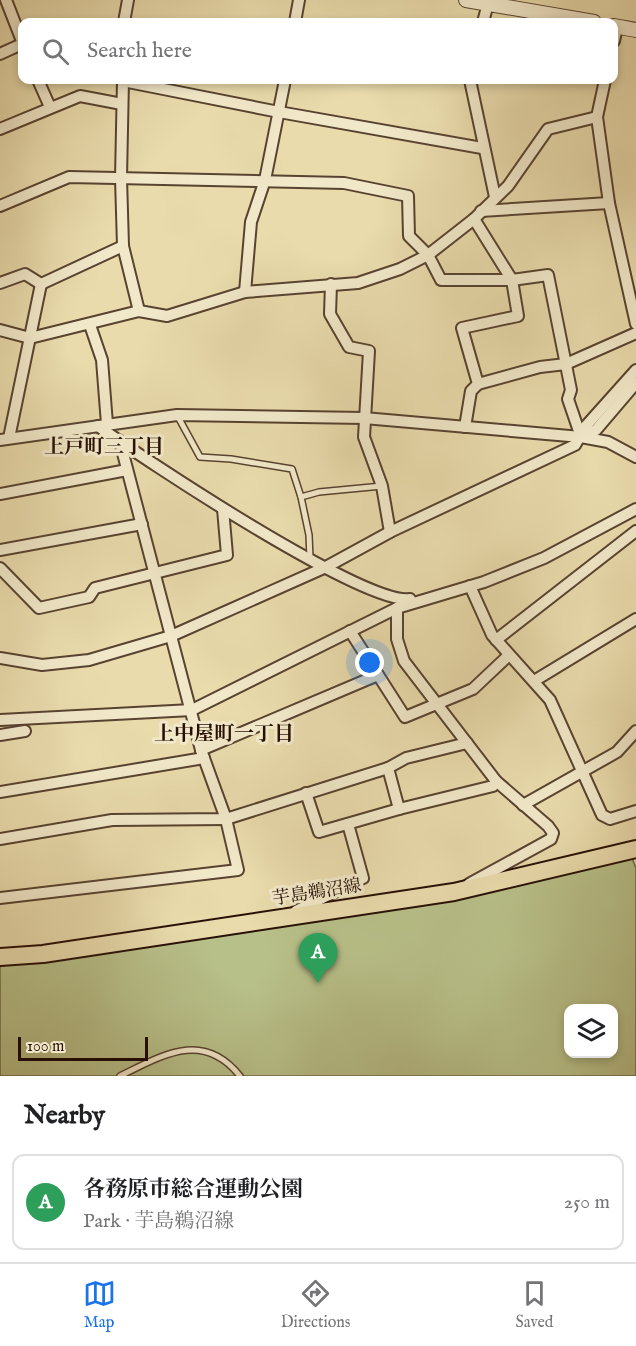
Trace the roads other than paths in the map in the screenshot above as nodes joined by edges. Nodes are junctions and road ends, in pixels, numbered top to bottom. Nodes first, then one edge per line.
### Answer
1 (6, 0) edge
2 (128, 0) edge
3 (299, 0) edge
4 (466, 0) edge
5 (489, 2) edge
6 (124, 18) edge
7 (296, 18) edge
8 (484, 18) edge
9 (573, 18) edge
10 (618, 27) edge
11 (636, 30) edge
12 (18, 32) edge
13 (18, 45) edge
14 (0, 54) edge
15 (40, 84) edge
16 (123, 84) edge
17 (142, 84) edge
18 (284, 84) edge
19 (471, 84) edge
20 (604, 84) edge
21 (122, 104) junction
22 (50, 107) junction
23 (279, 112) junction
24 (597, 117) junction
25 (0, 129) edge
26 (482, 148) junction
27 (121, 178) junction
28 (265, 180) junction
29 (495, 197) junction
30 (609, 203) junction
31 (0, 206) edge
32 (478, 215) junction
33 (123, 246) junction
34 (428, 255) junction
35 (512, 280) junction
36 (0, 283) edge
37 (41, 284) junction
38 (331, 285) junction
39 (245, 292) junction
40 (139, 311) junction
41 (636, 324) edge
42 (90, 325) junction
43 (0, 330) edge
44 (636, 333) edge
45 (30, 338) junction
46 (567, 364) junction
47 (636, 370) edge
48 (636, 383) edge
49 (478, 384) junction
50 (177, 415) junction
51 (364, 418) junction
52 (103, 425) junction
53 (465, 427) junction
54 (581, 437) junction
55 (5, 439) edge
56 (120, 442) junction
57 (636, 457) edge
58 (128, 470) junction
59 (382, 486) junction
60 (0, 494) edge
61 (301, 497) junction
62 (223, 509) junction
63 (634, 512) edge
64 (141, 524) junction
65 (636, 531) edge
66 (390, 532) junction
67 (0, 550) edge
68 (310, 558) junction
69 (326, 567) junction
70 (0, 568) edge
71 (154, 573) junction
72 (470, 586) junction
73 (428, 597) junction
74 (397, 608) junction
75 (636, 619) edge
76 (350, 631) junction
77 (171, 636) junction
78 (496, 640) junction
79 (508, 656) junction
80 (0, 658) edge
81 (378, 675) junction
82 (534, 681) junction
83 (439, 704) junction
84 (192, 710) junction
85 (0, 720) edge
86 (25, 731) dead end
87 (636, 731) edge
88 (0, 735) edge
89 (467, 743) junction
90 (203, 754) junction
91 (388, 768) junction
92 (582, 773) junction
93 (496, 781) junction
94 (0, 792) edge
95 (306, 793) junction
96 (523, 805) junction
97 (399, 809) junction
98 (636, 811) edge
99 (226, 819) junction
100 (348, 824) junction
101 (0, 839) edge
102 (636, 849) edge
103 (454, 892) junction
104 (0, 898) edge
105 (294, 916) junction
106 (0, 957) edge
107 (120, 1076) edge
108 (240, 1076) edge

1 - 12 street
2 - 6 street
3 - 7 street
4 - 5 street
5 - 8 street
5 - 9 street
10 - 11 street
13 - 14 street
15 - 22 street
16 - 21 street
17 - 23 street
18 - 23 street
19 - 26 street
20 - 24 street
21 - 22 street
21 - 27 street
22 - 25 street
23 - 26 street
23 - 28 street
24 - 29 street
24 - 30 street
26 - 29 street
27 - 28 street
27 - 31 street
27 - 33 street
28 - 34 street
28 - 39 street
29 - 32 street
30 - 32 street
30 - 41 street
32 - 34 street
32 - 35 street
33 - 37 street
33 - 40 street
34 - 35 street
34 - 38 street
35 - 46 street
35 - 49 street
36 - 37 street
37 - 45 street
38 - 39 street
38 - 51 street
39 - 40 street
40 - 42 street
42 - 45 street
42 - 52 street
43 - 45 street
44 - 46 street
45 - 55 street
46 - 49 street
46 - 54 street
47 - 54 street
48 - 54 street
49 - 53 street
50 - 51 street
50 - 52 street
50 - 61 lane
51 - 53 street
51 - 59 street
52 - 55 street
52 - 56 street
53 - 54 street
54 - 57 street
54 - 66 street
56 - 58 street
56 - 62 street
58 - 60 street
58 - 64 street
59 - 61 lane
59 - 66 street
61 - 68 lane
62 - 68 street
62 - 71 street
63 - 72 street
64 - 67 street
64 - 71 street
65 - 78 street
66 - 69 street
68 - 69 street
69 - 73 street
69 - 77 street
70 - 71 street
71 - 77 street
72 - 73 street
72 - 78 street
73 - 74 street
74 - 76 street
74 - 83 street
75 - 82 street
76 - 81 street
76 - 84 street
77 - 80 street
77 - 84 street
78 - 79 street
79 - 82 street
79 - 83 street
81 - 83 street
81 - 90 street
82 - 92 street
83 - 89 street
84 - 85 street
84 - 90 street
86 - 88 street
87 - 92 street
89 - 91 street
89 - 93 street
90 - 94 street
90 - 99 street
91 - 95 street
91 - 97 street
92 - 96 street
92 - 98 street
93 - 96 street
93 - 97 street
95 - 99 street
95 - 100 street
96 - 103 street
97 - 100 street
99 - 101 street
99 - 104 street
100 - 105 street
102 - 103 main road, 芋島鵜沼線
103 - 105 main road, 芋島鵜沼線
105 - 106 main road, 芋島鵜沼線
107 - 108 lane

